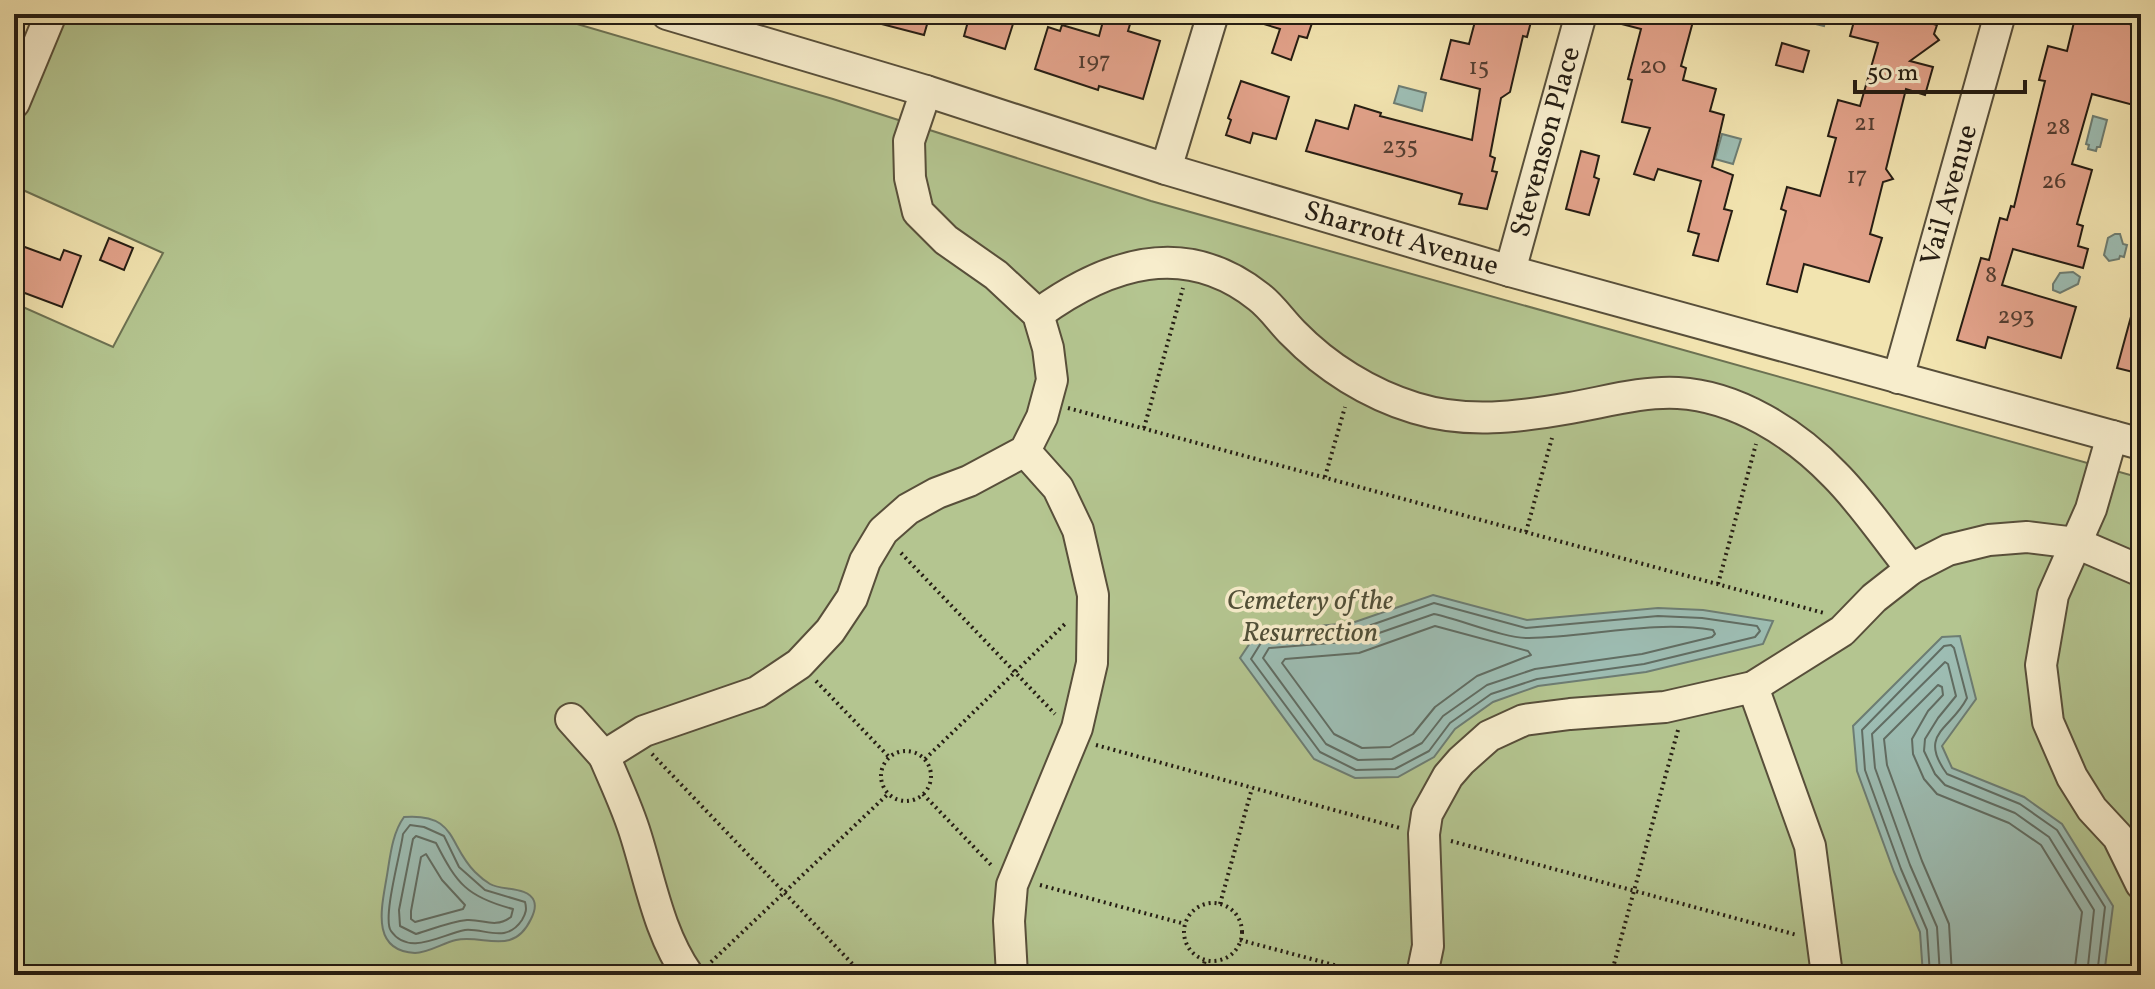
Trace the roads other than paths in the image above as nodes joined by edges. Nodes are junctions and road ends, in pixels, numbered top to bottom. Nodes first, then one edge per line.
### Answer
1 (51, 14) edge
2 (667, 14) edge
3 (1213, 14) edge
4 (1581, 14) edge
5 (2000, 14) edge
6 (753, 26) edge
7 (926, 91) junction
8 (14, 103) edge
9 (1166, 169) junction
10 (1510, 271) junction
11 (1038, 314) junction
12 (1898, 378) junction
13 (2112, 436) junction
14 (2141, 444) edge
15 (1025, 451) junction
16 (2076, 543) junction
17 (1911, 569) junction
18 (2141, 571) edge
19 (1753, 687) junction
20 (571, 719) dead end
21 (604, 756) junction
22 (2141, 884) edge
23 (694, 973) edge
24 (1012, 975) edge
25 (1422, 975) edge
26 (1827, 975) edge

1 - 8 street
2 - 6 street, Sharrott Avenue
3 - 9 street
4 - 10 street, Stevenson Place
5 - 12 street, Vail Avenue
6 - 7 street, Sharrott Avenue
7 - 9 street, Sharrott Avenue
7 - 11 street
9 - 10 street, Sharrott Avenue
10 - 12 street, Sharrott Avenue
11 - 15 street
11 - 17 street
12 - 13 street, Sharrott Avenue
13 - 14 street, Sharrott Avenue
13 - 16 street
15 - 21 street
15 - 24 street
16 - 17 street
16 - 18 street
16 - 22 street
17 - 19 street
19 - 25 street
19 - 26 street
20 - 21 street
21 - 23 street

